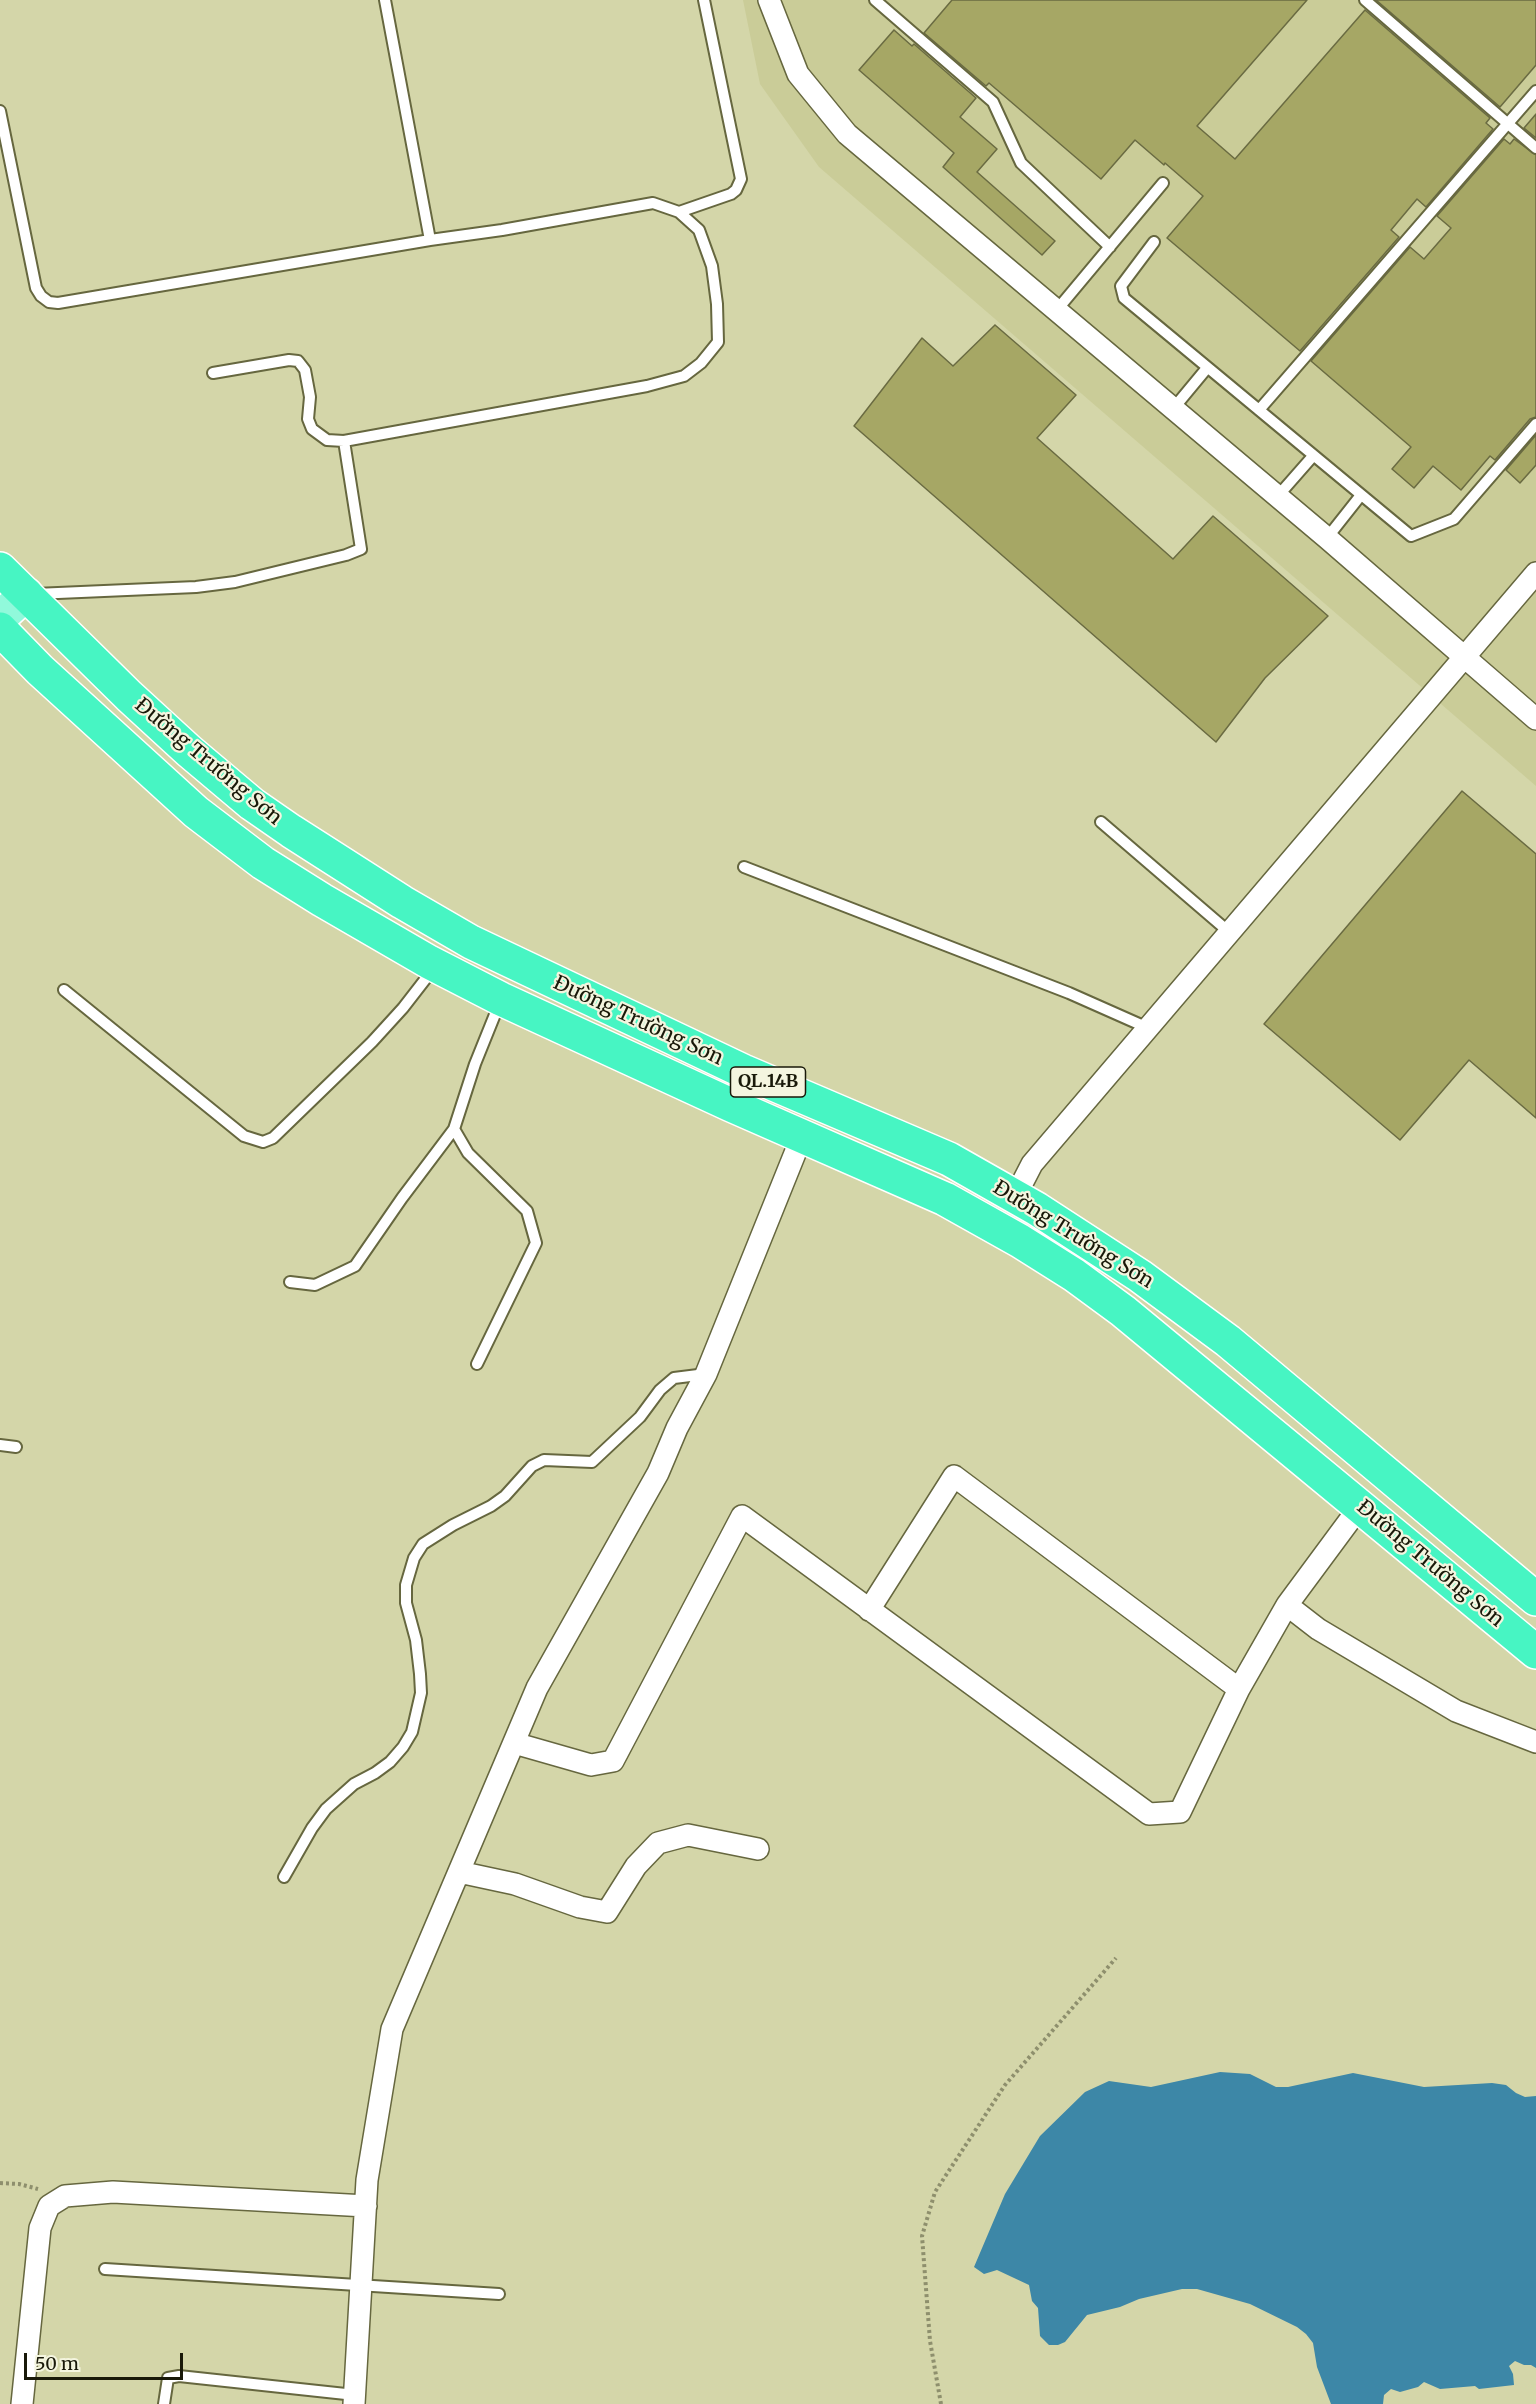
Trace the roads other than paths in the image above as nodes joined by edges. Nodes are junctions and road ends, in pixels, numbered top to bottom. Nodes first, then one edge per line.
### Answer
1 (385, 0) edge
2 (704, 0) edge
3 (769, 0) edge
4 (875, 0) edge
5 (1365, 0) edge
6 (1536, 91) edge
7 (0, 111) edge
8 (1508, 124) junction
9 (1536, 148) edge
10 (1163, 183) dead end
11 (679, 212) junction
12 (430, 240) junction
13 (1154, 242) dead end
14 (1110, 247) junction
15 (1056, 311) junction
16 (1207, 368) junction
17 (213, 373) dead end
18 (1173, 409) junction
19 (1259, 410) junction
20 (1536, 424) edge
21 (344, 441) junction
22 (1313, 456) junction
23 (1361, 495) junction
24 (1278, 497) junction
25 (1327, 538) junction
26 (0, 569) edge
27 (1536, 573) edge
28 (26, 594) junction
29 (0, 618) edge
30 (0, 629) edge
31 (1464, 656) junction
32 (1536, 719) edge
33 (1101, 822) dead end
34 (744, 867) dead end
35 (1229, 932) junction
36 (436, 965) junction
37 (64, 990) dead end
38 (501, 999) junction
39 (1148, 1028) junction
40 (454, 1129) junction
41 (802, 1136) junction
42 (1015, 1197) junction
43 (290, 1282) dead end
44 (477, 1364) dead end
45 (706, 1374) junction
46 (0, 1445) edge
47 (16, 1447) dead end
48 (1361, 1505) junction
49 (1536, 1599) edge
50 (1287, 1605) junction
51 (869, 1610) junction
52 (1536, 1652) edge
53 (1239, 1689) junction
54 (1536, 1742) edge
55 (514, 1743) junction
56 (758, 1849) dead end
57 (459, 1872) junction
58 (284, 1877) dead end
59 (366, 2206) junction
60 (105, 2269) dead end
61 (362, 2286) junction
62 (500, 2294) dead end
63 (315, 2391) junction
64 (354, 2400) edge
65 (22, 2404) edge
66 (164, 2404) edge
67 (314, 2404) edge

1 - 12 lane
2 - 11 lane
3 - 15 street
4 - 14 lane
5 - 8 lane
6 - 8 lane
7 - 12 lane
8 - 9 lane
8 - 19 lane
10 - 14 lane
11 - 12 lane
11 - 21 lane
13 - 16 lane
14 - 15 lane
15 - 18 street
16 - 18 lane
16 - 19 lane
17 - 21 lane
18 - 24 street
19 - 22 lane
20 - 23 lane
21 - 28 lane
22 - 23 lane
22 - 24 lane
23 - 25 lane
24 - 25 street
25 - 31 street
26 - 28 highway, Đường Trường Sơn / QL.14B
27 - 31 street
28 - 29 main road
28 - 42 highway, Đường Trường Sơn / QL.14B
30 - 36 highway, Đường Trường Sơn / QL.14B
31 - 32 street
31 - 35 street
33 - 35 lane
34 - 39 lane
35 - 39 street
36 - 37 lane
36 - 38 highway, Đường Trường Sơn / QL.14B
38 - 40 lane
38 - 41 highway, Đường Trường Sơn / QL.14B
39 - 42 street
40 - 43 lane
40 - 44 lane
41 - 45 street
41 - 48 highway, Đường Trường Sơn / QL.14B
42 - 49 highway, Đường Trường Sơn / QL.14B
45 - 55 street
45 - 58 lane
46 - 47 lane
48 - 50 street
48 - 52 highway, Đường Trường Sơn / QL.14B
50 - 53 street
50 - 54 street
51 - 53 street
51 - 53 street
51 - 55 street
55 - 57 street
56 - 57 street
57 - 59 street
59 - 61 street
59 - 65 street
60 - 61 lane
61 - 62 lane
61 - 64 street
63 - 64 lane
63 - 66 lane
63 - 67 lane

